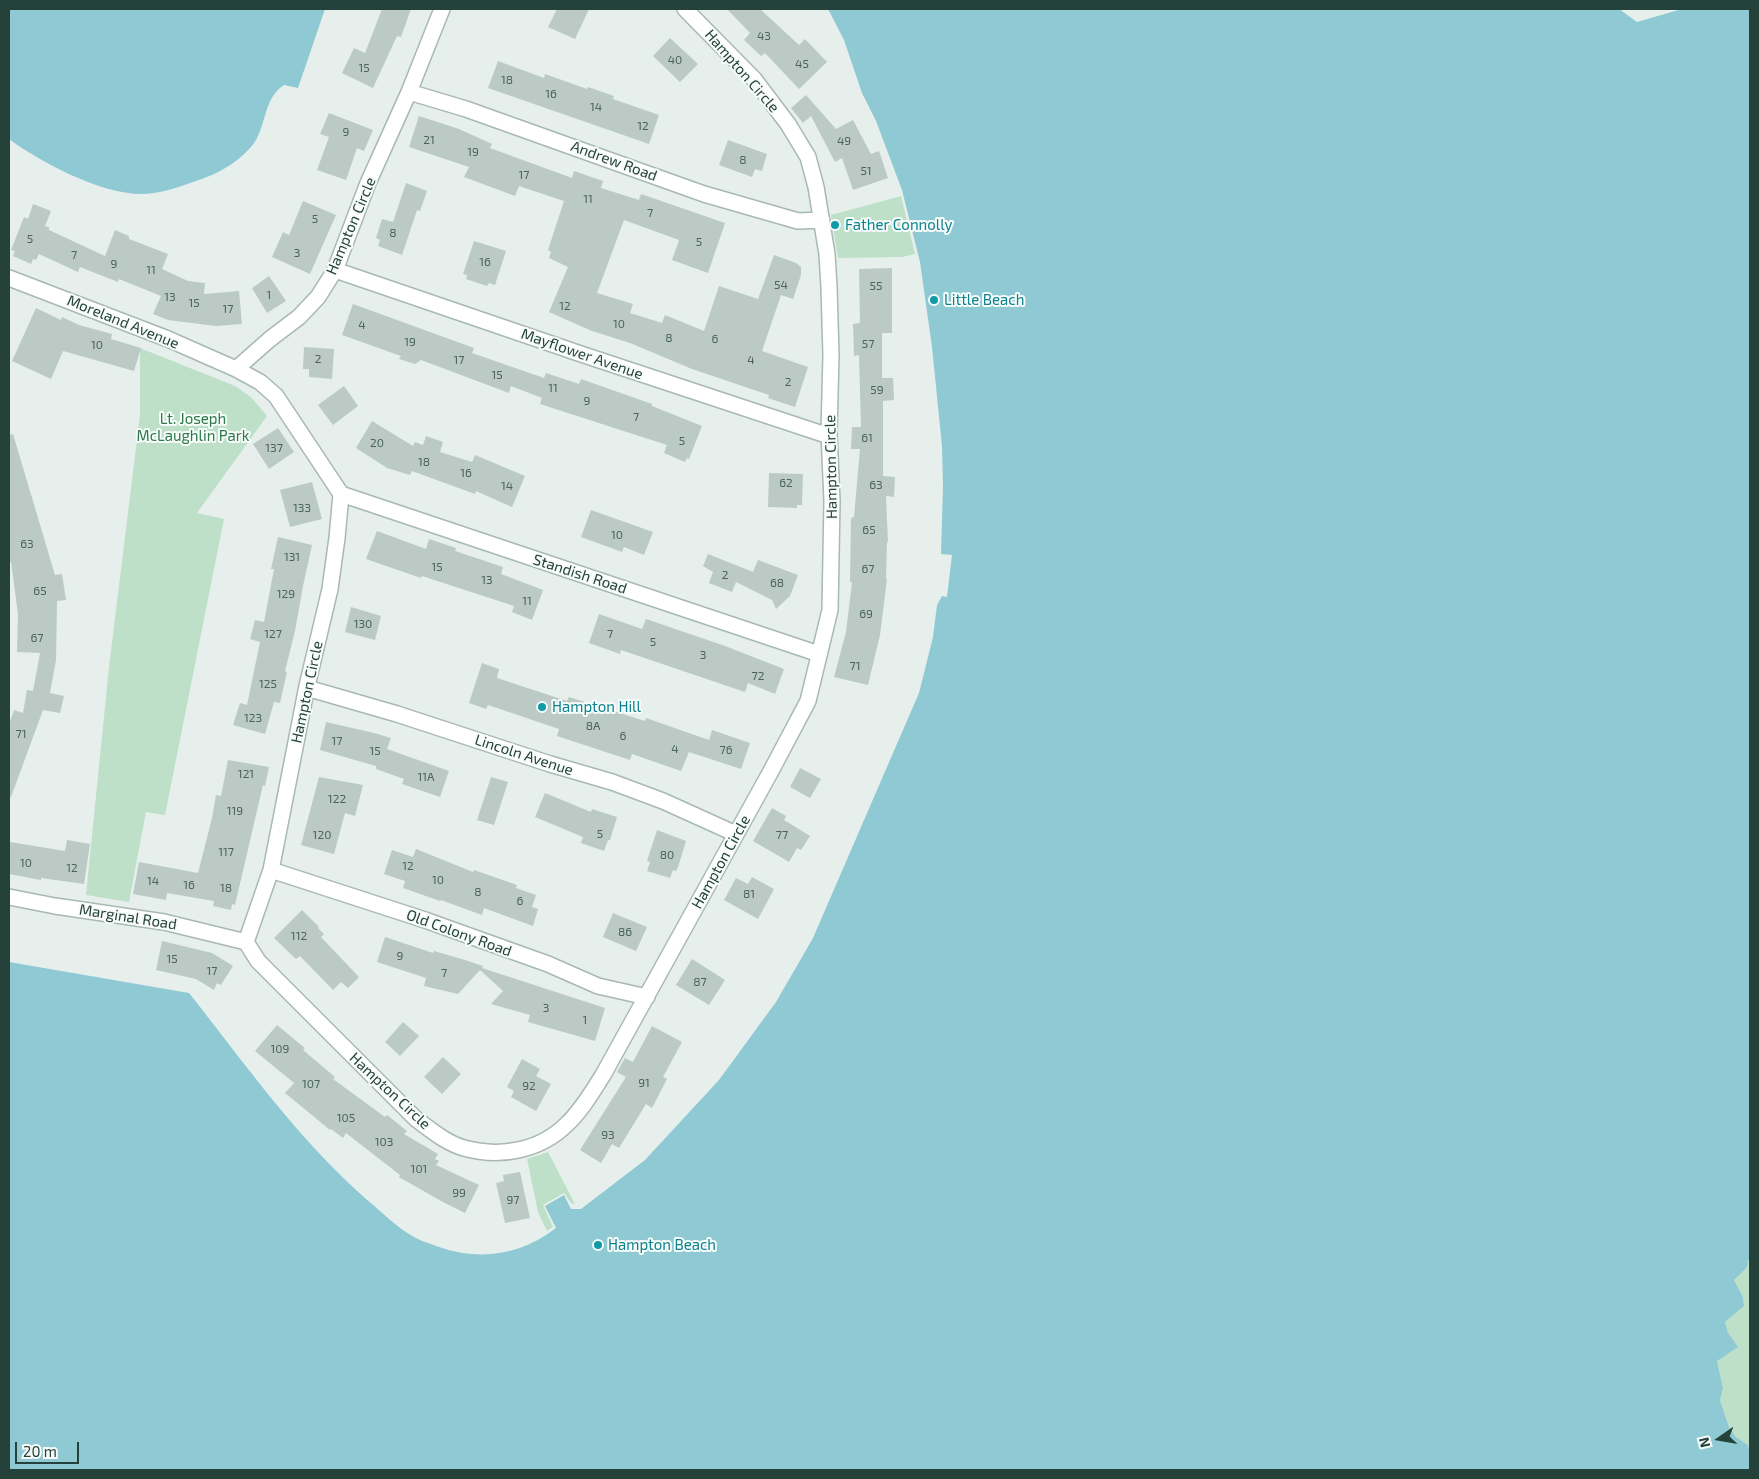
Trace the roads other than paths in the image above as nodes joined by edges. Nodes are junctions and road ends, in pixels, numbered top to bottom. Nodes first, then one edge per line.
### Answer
1 (442, 9) edge
2 (684, 9) edge
3 (409, 92) junction
4 (822, 220) junction
5 (335, 270) junction
6 (9, 278) edge
7 (236, 369) junction
8 (829, 436) junction
9 (341, 494) junction
10 (819, 654) junction
11 (307, 688) junction
12 (736, 834) junction
13 (271, 870) junction
14 (9, 897) edge
15 (246, 942) junction
16 (647, 997) junction

1 - 3 street, Hampton Circle
2 - 4 street, Hampton Circle
3 - 4 street, Andrew Road
3 - 5 street, Hampton Circle
4 - 8 street, Hampton Circle
5 - 7 street, Hampton Circle
5 - 8 street, Mayflower Avenue
6 - 7 street, Moreland Avenue
7 - 9 street
8 - 10 street, Hampton Circle
9 - 10 street, Standish Road
9 - 11 street, Hampton Circle
10 - 12 street, Hampton Circle
11 - 12 street, Lincoln Avenue
11 - 13 street, Hampton Circle
12 - 16 street, Hampton Circle
13 - 15 street, Hampton Circle
13 - 16 street, Old Colony Road
14 - 15 street, Marginal Road
15 - 16 street, Hampton Circle

